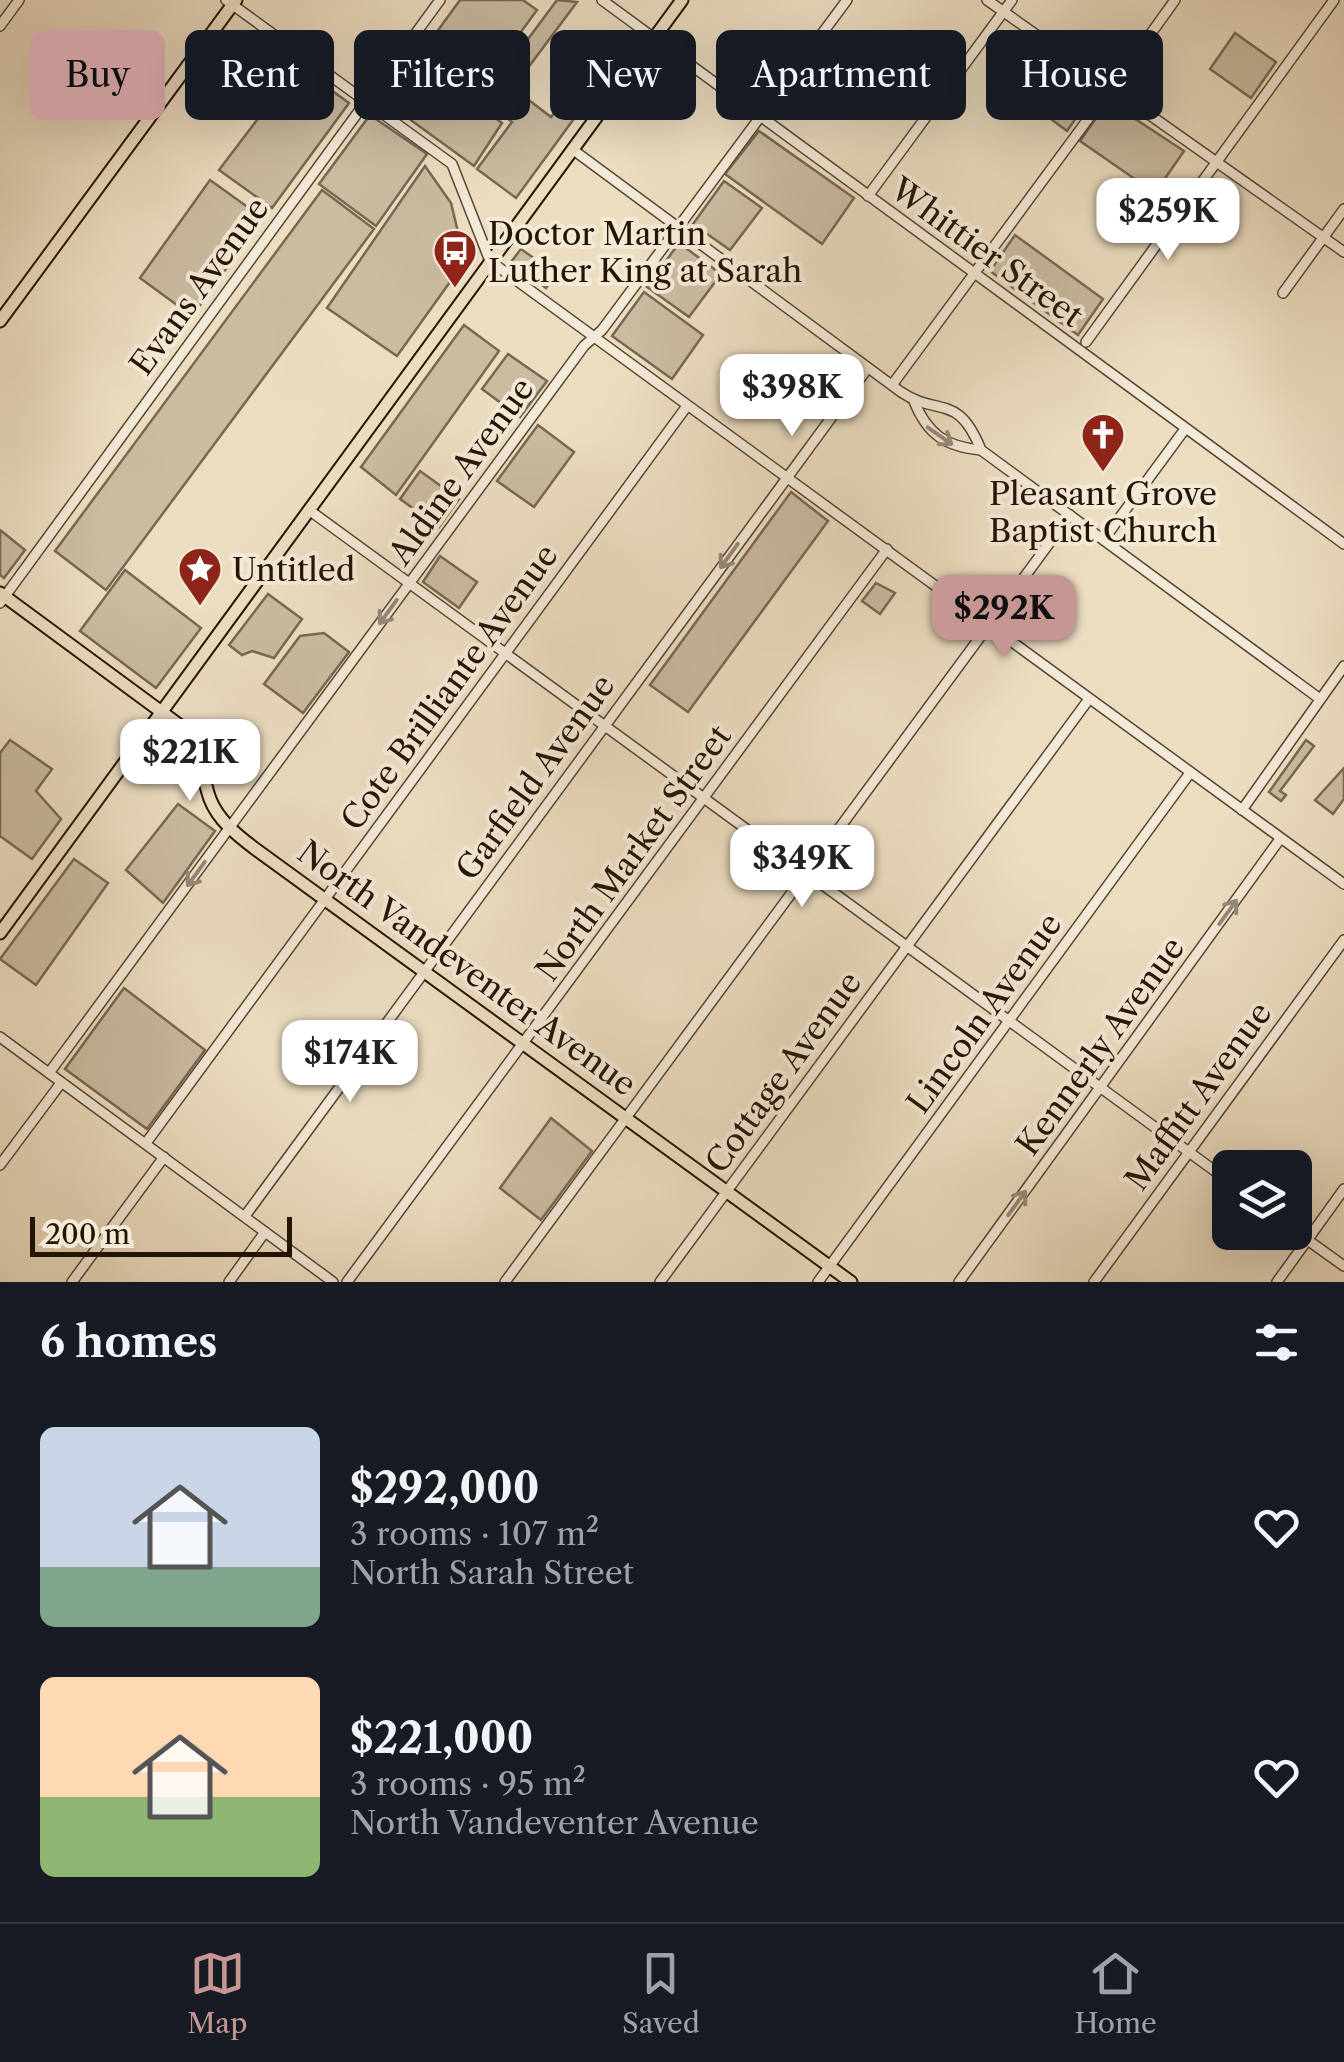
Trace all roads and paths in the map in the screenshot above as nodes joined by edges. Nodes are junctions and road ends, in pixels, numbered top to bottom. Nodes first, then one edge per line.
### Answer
1 (19, 0) edge
2 (440, 0) edge
3 (602, 0) edge
4 (682, 0) edge
5 (847, 0) edge
6 (987, 0) edge
7 (1012, 0) edge
8 (1175, 0) edge
9 (1334, 0) edge
10 (232, 2) edge
11 (1004, 12) junction
12 (0, 26) edge
13 (417, 30) edge
14 (642, 30) edge
15 (659, 30) edge
16 (825, 30) edge
17 (1027, 30) edge
18 (1153, 30) edge
19 (354, 93) edge
20 (354, 114) edge
21 (392, 120) edge
22 (593, 120) edge
23 (758, 120) edge
24 (763, 120) edge
25 (1087, 120) edge
26 (1152, 120) edge
27 (572, 149) junction
28 (1218, 162) junction
29 (868, 196) junction
30 (1344, 209) edge
31 (677, 228) junction
32 (1324, 237) junction
33 (1344, 252) edge
34 (490, 260) junction
35 (973, 273) junction
36 (1283, 293) dead end
37 (0, 321) edge
38 (594, 338) junction
39 (1086, 342) dead end
40 (867, 368) junction
41 (892, 386) junction
42 (914, 401) junction
43 (687, 406) junction
44 (1185, 429) junction
45 (981, 450) junction
46 (788, 477) junction
47 (310, 510) junction
48 (1070, 516) junction
49 (1104, 539) junction
50 (1344, 544) edge
51 (887, 550) junction
52 (410, 583) junction
53 (2, 597) edge
54 (989, 624) junction
55 (505, 652) junction
56 (1344, 666) edge
57 (1320, 699) junction
58 (1088, 700) junction
59 (161, 710) junction
60 (604, 726) junction
61 (1190, 773) junction
62 (703, 799) junction
63 (1242, 810) junction
64 (230, 828) junction
65 (1280, 839) junction
66 (805, 873) junction
67 (1344, 884) edge
68 (326, 899) junction
69 (0, 933) edge
70 (1344, 940) edge
71 (906, 946) junction
72 (424, 971) junction
73 (1009, 1021) junction
74 (0, 1037) edge
75 (524, 1044) junction
76 (49, 1073) junction
77 (61, 1083) junction
78 (1101, 1088) junction
79 (626, 1118) junction
80 (146, 1143) junction
81 (1188, 1151) junction
82 (164, 1157) junction
83 (0, 1165) edge
84 (1212, 1169) edge
85 (1344, 1189) edge
86 (727, 1192) junction
87 (245, 1216) junction
88 (266, 1232) junction
89 (1312, 1233) edge
90 (1312, 1244) edge
91 (1300, 1250) edge
92 (830, 1266) junction
93 (1344, 1266) edge
94 (72, 1282) edge
95 (228, 1282) edge
96 (332, 1282) edge
97 (347, 1282) edge
98 (506, 1282) edge
99 (660, 1282) edge
100 (818, 1282) edge
101 (851, 1282) edge
102 (959, 1282) edge
103 (1094, 1282) edge
104 (1277, 1282) edge

1 - 12 street
2 - 13 street, Evans Avenue
3 - 14 street, Whittier Street
4 - 15 main road
5 - 16 street, Aldine Avenue
6 - 11 street
7 - 11 street
8 - 18 street
9 - 28 street
10 - 19 street
10 - 37 main road
11 - 17 street
11 - 29 street
20 - 53 street, Evans Avenue
21 - 34 street
22 - 27 main road
23 - 31 street, Aldine Avenue
24 - 29 street, Whittier Street
25 - 35 street
26 - 28 street
27 - 31 street
27 - 34 main road
28 - 32 street
28 - 39 street
29 - 35 street, Whittier Street
30 - 32 street
31 - 38 street, Aldine Avenue
31 - 40 street
32 - 33 street
32 - 36 street
34 - 38 street
34 - 47 main road
35 - 41 street
35 - 44 street, Whittier Street
38 - 43 street
38 - 52 street, Aldine Avenue
40 - 41 street
40 - 46 street, Garfield Avenue
41 - 42 street
42 - 45 street
42 -> 45 street
43 - 46 street
43 - 55 street, Cote Brilliante Avenue
44 - 49 street
44 - 50 street, Whittier Street
45 - 48 street
46 - 51 street
46 -> 60 street, Garfield Avenue
47 - 52 street
47 - 59 main road
48 - 49 street
48 - 54 street
49 - 57 street
51 - 54 street
51 - 62 street, North Market Street
52 - 55 street
52 -> 64 street, Aldine Avenue
53 - 59 main road, North Vandeventer Avenue
54 - 58 street
54 - 66 street
55 - 60 street
55 - 68 street, Cote Brilliante Avenue
56 - 57 street
57 - 63 street
58 - 61 street
58 - 71 street, Cottage Avenue
59 - 64 main road, North Vandeventer Avenue
59 - 69 main road
60 - 62 street
60 - 72 street, Garfield Avenue
61 - 63 street
61 - 73 street, Lincoln Avenue
62 - 66 street
62 - 75 street, North Market Street
63 - 65 street
64 - 68 main road, North Vandeventer Avenue
64 -> 76 street, Aldine Avenue
65 - 67 street
78 -> 65 street, Kennerly Avenue
66 - 71 street
66 - 79 street
68 - 72 main road, North Vandeventer Avenue
68 - 80 street, Cote Brilliante Avenue
70 - 81 street, Maffitt Avenue
71 - 73 street
71 - 86 street, Cottage Avenue
72 - 75 main road, North Vandeventer Avenue
72 - 87 street, Garfield Avenue
73 - 78 street
73 - 92 street, Lincoln Avenue
74 - 76 street
75 - 79 main road, North Vandeventer Avenue
75 - 97 street, North Market Street
76 - 77 street
77 - 80 street
77 - 83 street
78 - 81 street
102 -> 78 street, Kennerly Avenue
79 - 86 main road, North Vandeventer Avenue
79 - 98 street
80 - 82 street
81 - 84 street
81 - 103 street, Maffitt Avenue
82 - 87 street
82 - 94 street
85 - 89 street
86 - 92 main road, North Vandeventer Avenue
86 - 99 street, Cottage Avenue
87 - 88 street
88 - 95 street
88 - 96 street
90 - 93 street
91 - 104 street
92 - 100 street, Lincoln Avenue
92 - 101 main road, North Vandeventer Avenue

